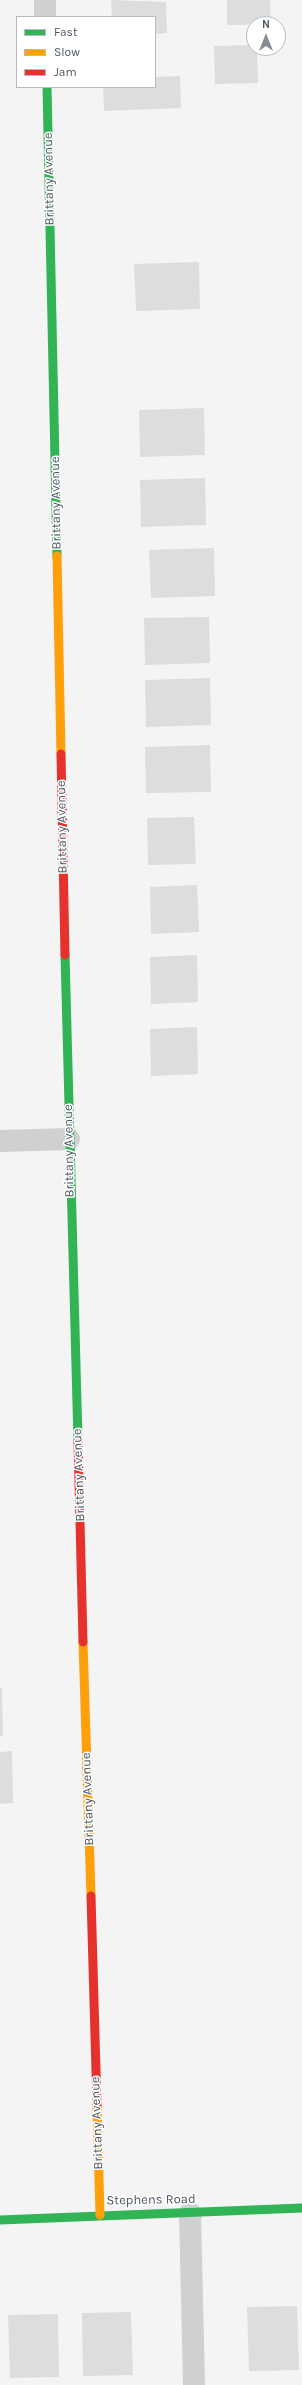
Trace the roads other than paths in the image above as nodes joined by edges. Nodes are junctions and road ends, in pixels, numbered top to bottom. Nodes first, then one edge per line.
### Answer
1 (45, 0) edge
2 (45, 16) edge
3 (47, 88) edge
4 (69, 1139) junction
5 (0, 1142) edge
6 (302, 2208) edge
7 (190, 2213) junction
8 (100, 2215) junction
9 (0, 2220) edge
10 (194, 2385) edge

1 - 2 street
3 - 4 street, Brittany Avenue
4 - 5 street
4 - 8 street, Brittany Avenue
6 - 7 street, Stephens Road
7 - 8 street, Stephens Road
7 - 10 street
8 - 9 street, Stephens Road

